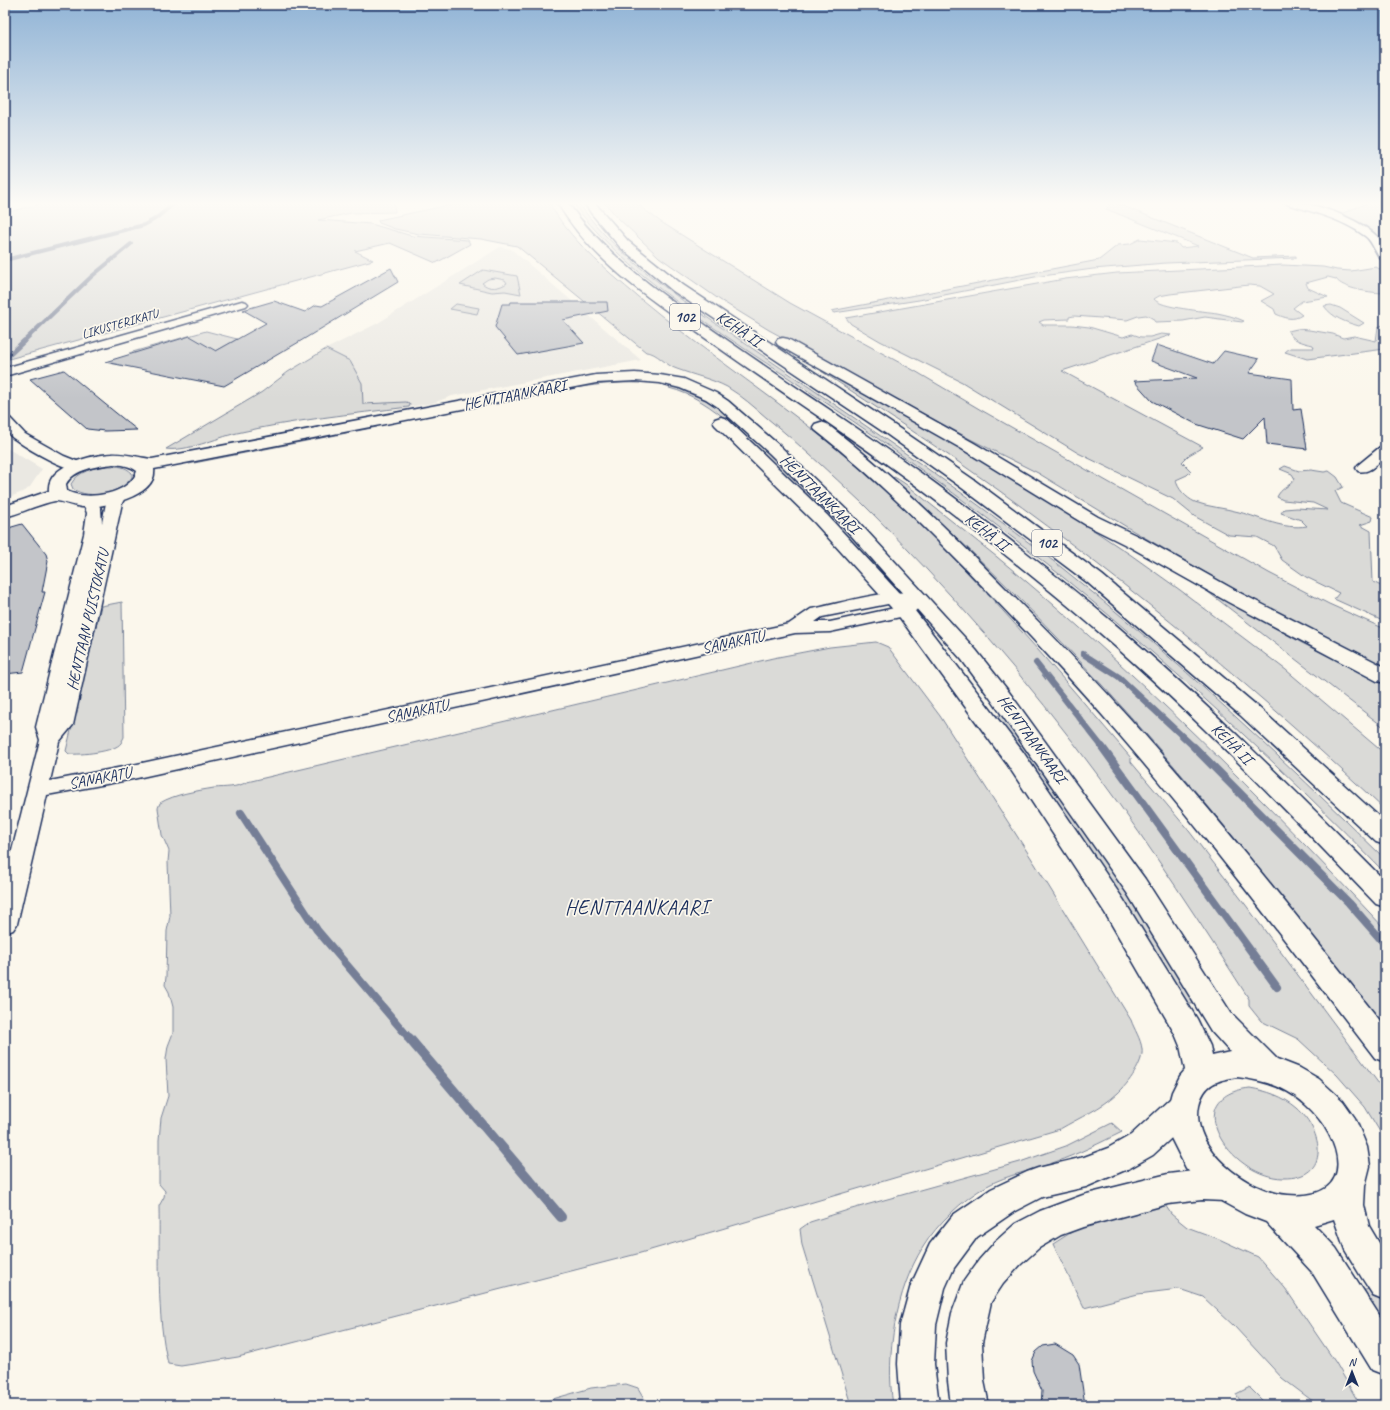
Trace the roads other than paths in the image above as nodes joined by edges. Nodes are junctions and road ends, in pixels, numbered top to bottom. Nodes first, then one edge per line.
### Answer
1 (621, 268) edge
2 (653, 268) edge
3 (678, 288) junction
4 (242, 304) dead end
5 (5, 372) edge
6 (768, 374) junction
7 (5, 421) edge
8 (1385, 450) edge
9 (79, 467) junction
10 (1362, 468) dead end
11 (143, 470) junction
12 (58, 494) junction
13 (118, 496) junction
14 (90, 501) junction
15 (5, 512) edge
16 (906, 603) junction
17 (1385, 676) edge
18 (50, 740) junction
19 (38, 790) junction
20 (1385, 836) edge
21 (1385, 898) edge
22 (5, 924) edge
23 (1385, 1049) edge
24 (1266, 1068) junction
25 (1201, 1074) junction
26 (1182, 1108) junction
27 (1226, 1186) junction
28 (1349, 1186) junction
29 (1277, 1210) junction
30 (1385, 1283) edge
31 (1385, 1357) edge
32 (920, 1405) edge
33 (970, 1405) edge

1 - 6 main road, KEHÄ II / 102
2 - 3 main road, KEHÄ II / 102
3 - 17 main road
3 - 20 main road, KEHÄ II / 102
4 - 5 street, LIKUSTERIKATU
6 - 21 main road, KEHÄ II / 102
6 - 23 main road
7 - 9 street
8 - 10 street
9 - 11 main road
9 - 12 main road
11 - 13 main road
11 - 16 main road, HENTTAANKAARI
11 - 16 main road, HENTTAANKAARI
12 - 14 main road
12 - 15 main road
13 - 14 main road
13 - 18 street, HENTTAAN PUISTOKATU
14 - 18 street, HENTTAAN PUISTOKATU
16 - 19 street, SANAKATU
16 - 24 main road, HENTTAANKAARI
16 - 25 main road, HENTTAANKAARI
18 - 19 street, HENTTAAN PUISTOKATU
19 - 22 street, HENTTAAN PUISTOKATU
24 - 25 main road
24 - 28 main road
25 - 26 main road
26 - 27 main road
26 - 32 main road
27 - 29 main road
27 - 33 main road
28 - 29 main road
28 - 30 main road
29 - 31 main road

